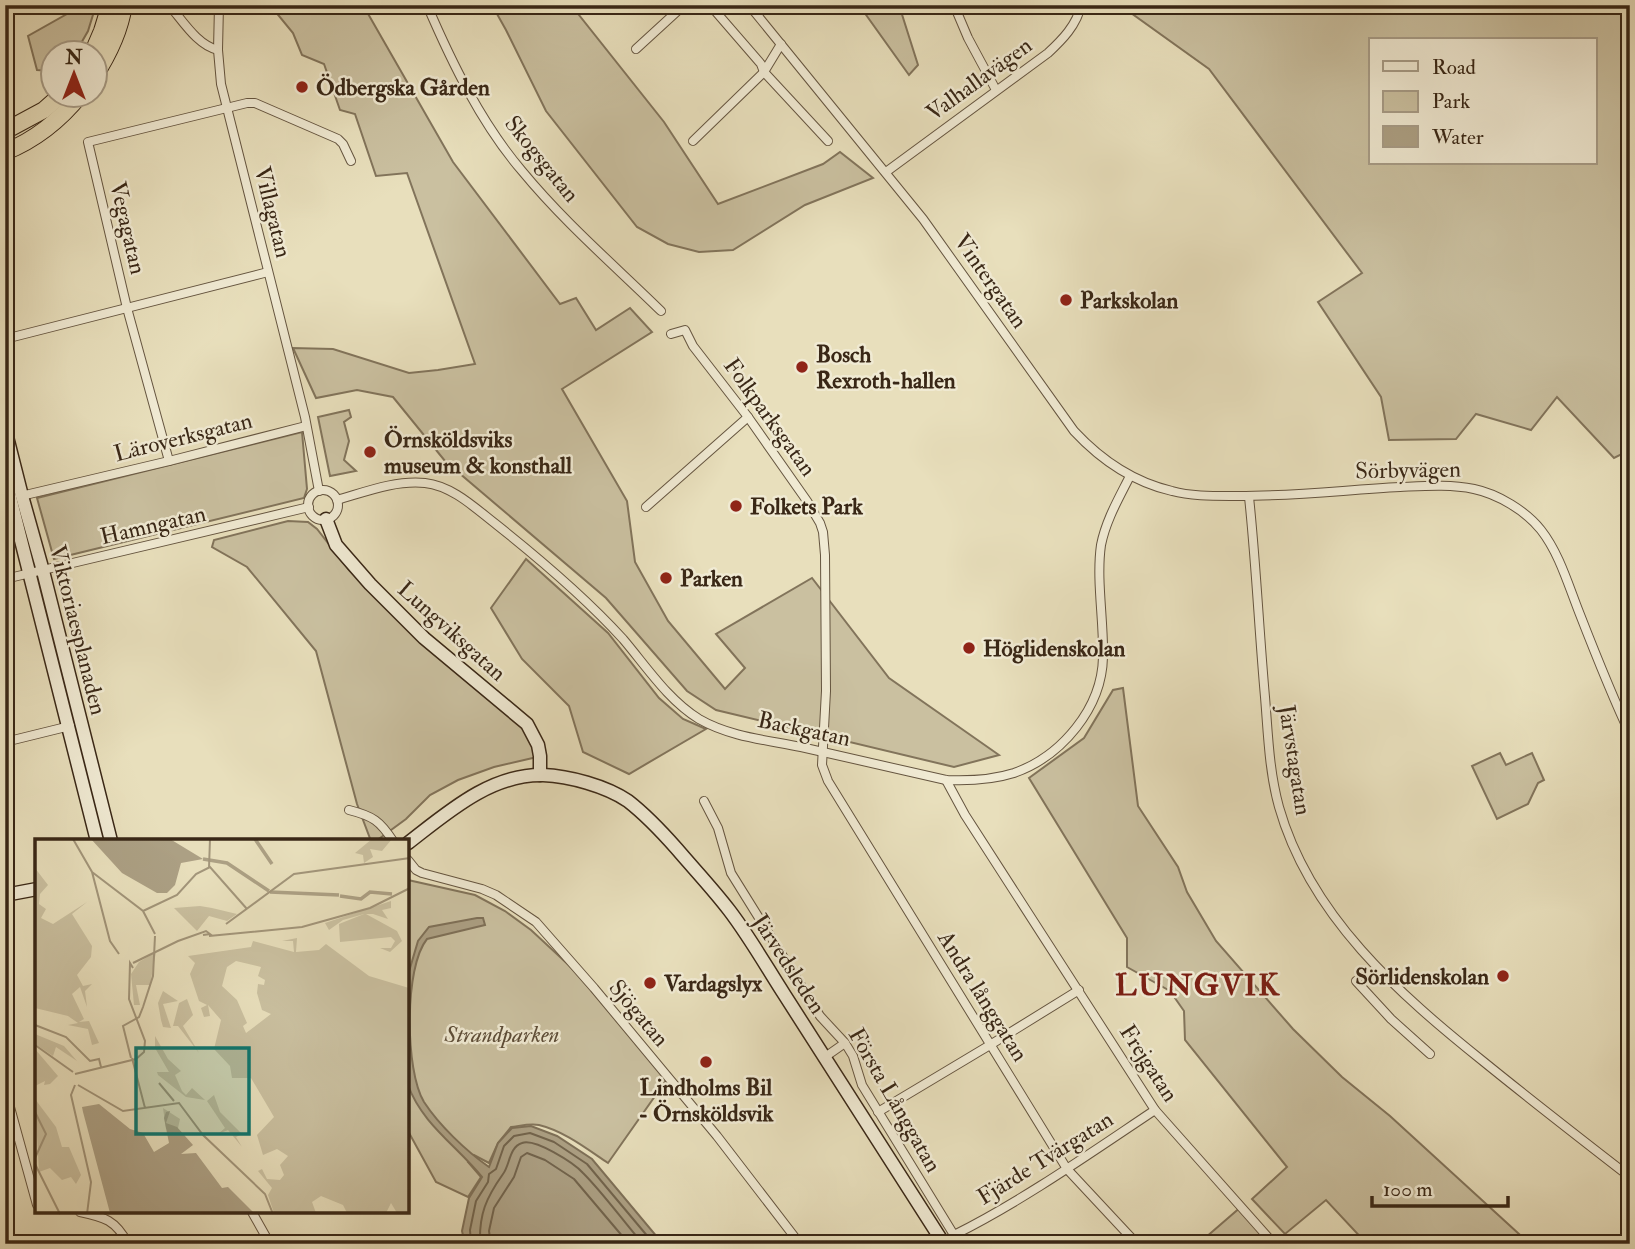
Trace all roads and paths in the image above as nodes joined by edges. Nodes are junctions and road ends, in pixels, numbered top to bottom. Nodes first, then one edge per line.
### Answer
1 (110, 5) edge
2 (124, 5) edge
3 (169, 5) edge
4 (219, 5) edge
5 (427, 5) edge
6 (684, 5) edge
7 (710, 5) edge
8 (749, 5) edge
9 (954, 5) edge
10 (1081, 5) edge
11 (99, 38) edge
12 (782, 44) junction
13 (636, 49) dead end
14 (218, 50) junction
15 (108, 54) edge
16 (764, 72) junction
17 (996, 90) junction
18 (46, 108) edge
19 (68, 108) edge
20 (227, 108) junction
21 (5, 131) edge
22 (693, 141) dead end
23 (828, 141) dead end
24 (5, 152) edge
25 (351, 161) dead end
26 (886, 172) junction
27 (268, 272) junction
28 (127, 308) junction
29 (661, 312) dead end
30 (671, 334) dead end
31 (5, 339) edge
32 (748, 417) junction
33 (306, 426) junction
34 (5, 429) edge
35 (169, 461) junction
36 (1130, 476) junction
37 (5, 477) edge
38 (319, 491) junction
39 (1250, 496) junction
40 (12, 499) edge
41 (337, 500) junction
42 (309, 508) junction
43 (646, 508) dead end
44 (326, 519) junction
45 (37, 572) junction
46 (5, 579) edge
47 (74, 725) junction
48 (1630, 734) edge
49 (5, 742) edge
50 (823, 752) junction
51 (540, 775) junction
52 (946, 780) junction
53 (704, 801) dead end
54 (349, 810) dead end
55 (97, 839) edge
56 (110, 839) edge
57 (392, 839) edge
58 (410, 841) edge
59 (410, 862) edge
60 (35, 890) edge
61 (5, 895) edge
62 (1356, 981) dead end
63 (1079, 990) junction
64 (845, 1043) junction
65 (990, 1045) junction
66 (1430, 1054) dead end
67 (825, 1057) junction
68 (5, 1089) edge
69 (1155, 1110) junction
70 (878, 1112) junction
71 (1067, 1169) junction
72 (1630, 1177) edge
73 (35, 1198) edge
74 (91, 1214) edge
75 (253, 1214) edge
76 (949, 1239) edge
77 (128, 1244) edge
78 (270, 1244) edge
79 (800, 1244) edge
80 (1137, 1244) edge
81 (1274, 1244) edge

1 - 11 highway
2 - 15 highway
3 - 14 street
4 - 14 street, Villagatan
5 - 29 street, Skogsgatan
6 - 13 street
7 - 16 street
8 - 12 street, Vintergatan
9 - 17 street
10 - 17 street, Valhallavägen
12 - 16 street
12 - 26 street, Vintergatan
14 - 20 street, Villagatan
16 - 22 street
16 - 23 street
17 - 26 street, Valhallavägen
18 - 21 highway
19 - 24 highway
20 - 25 street
20 - 27 street, Villagatan
20 - 28 street, Vegagatan
26 - 36 street, Vintergatan
27 - 28 street
27 - 33 street, Villagatan
28 - 31 street
28 - 35 street, Vegagatan
30 - 32 street, Folkparksgatan
32 - 43 street
32 - 50 street, Folkparksgatan
33 - 35 street, Läroverksgatan
33 - 38 street
34 - 40 main road, Viktoriaesplanaden
35 - 40 street, Läroverksgatan
36 - 39 street, Vintergatan
36 - 52 street, Backgatan
37 - 40 main road, Viktoriaesplanaden
38 - 41 street
38 - 42 street
39 - 48 street, Sörbyvägen
39 - 72 street, Järvstagatan
40 - 45 main road, Viktoriaesplanaden
41 - 44 street
41 - 50 street, Backgatan
42 - 44 street
42 - 45 street, Hamngatan
44 - 51 main road, Lungviksgatan
45 - 46 street, Hamngatan
45 - 47 main road, Viktoriaesplanaden
47 - 49 street
47 - 55 main road, Viktoriaesplanaden
47 - 56 main road, Viktoriaesplanaden
50 - 52 street, Backgatan
50 - 65 street, Andra långgatan
51 - 58 main road, Järvedsleden
51 - 67 main road, Järvedsleden
52 - 63 street, Frejgatan
53 - 64 street, Första Långgatan
54 - 57 street
59 - 79 street, Sjögatan
60 - 61 main road
62 - 66 street
63 - 65 street
63 - 69 street, Frejgatan
64 - 67 street
64 - 70 street, Första Långgatan
65 - 70 street
65 - 71 street, Andra långgatan
67 - 76 main road, Järvedsleden
68 - 73 street
69 - 71 street, Fjärde Tvärgatan
69 - 81 street, Frejgatan
70 - 76 street, Första Långgatan
71 - 76 street, Fjärde Tvärgatan
71 - 80 street, Andra långgatan
74 - 77 street
75 - 78 street

